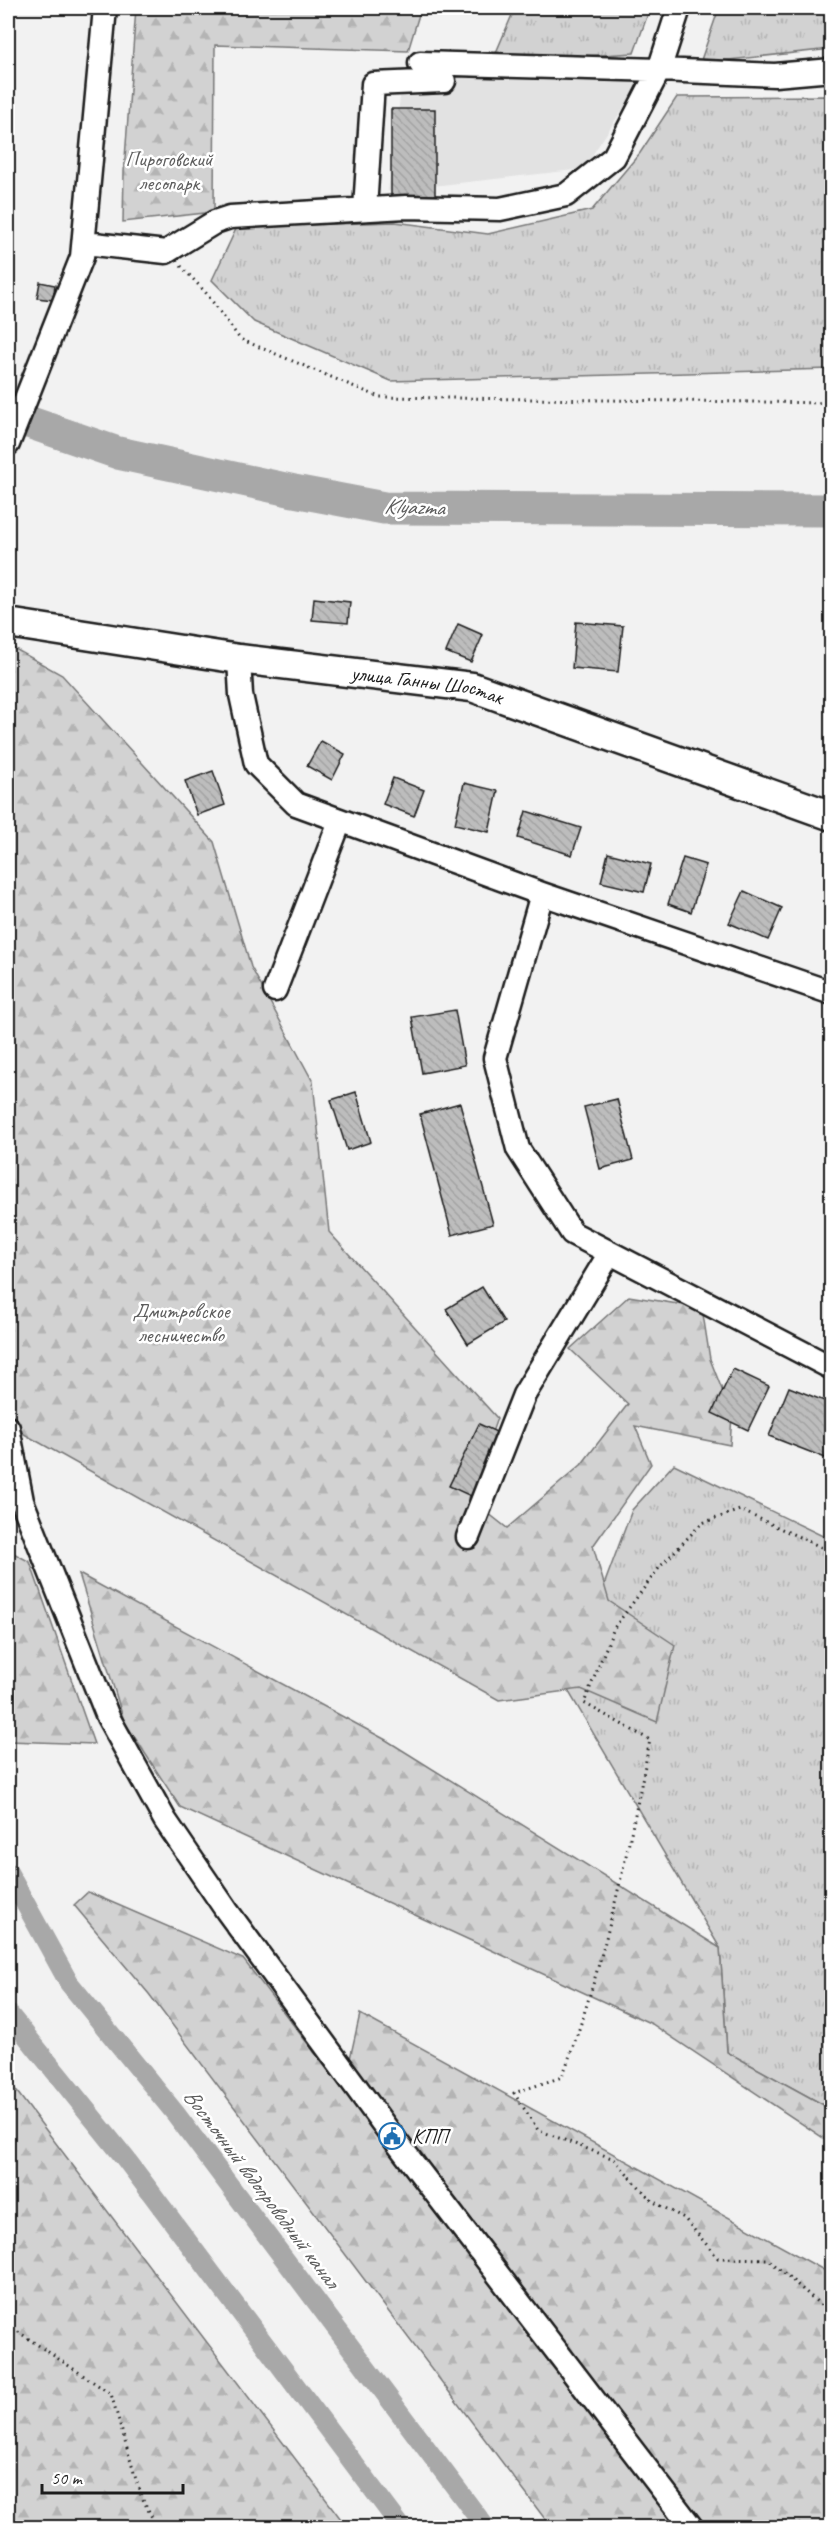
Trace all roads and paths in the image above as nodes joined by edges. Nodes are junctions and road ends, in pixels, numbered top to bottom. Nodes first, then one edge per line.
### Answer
1 (105, 8) edge
2 (679, 8) edge
3 (420, 63) dead end
4 (659, 70) junction
5 (831, 70) edge
6 (444, 81) dead end
7 (365, 209) junction
8 (85, 243) junction
9 (166, 252) junction
10 (831, 403) edge
11 (8, 444) edge
12 (8, 623) edge
13 (239, 659) junction
14 (831, 816) edge
15 (340, 820) junction
16 (542, 894) junction
17 (275, 990) dead end
18 (831, 993) edge
19 (610, 1253) junction
20 (831, 1368) edge
21 (8, 1428) edge
22 (468, 1537) dead end
23 (831, 1552) edge
24 (831, 2315) edge
25 (8, 2325) edge
26 (157, 2528) edge
27 (692, 2528) edge

1 - 8 street
2 - 4 street
3 - 4 street
4 - 5 street
4 - 7 street
6 - 7 street
7 - 9 street
8 - 9 street
8 - 11 street
9 - 10 path
12 - 13 main road, улица Ганны Шостак
13 - 14 main road, улица Ганны Шостак
13 - 15 street
15 - 16 street
15 - 17 street
16 - 18 street
16 - 19 street
19 - 20 street
19 - 22 street
21 - 27 street
23 - 24 path
25 - 26 path

